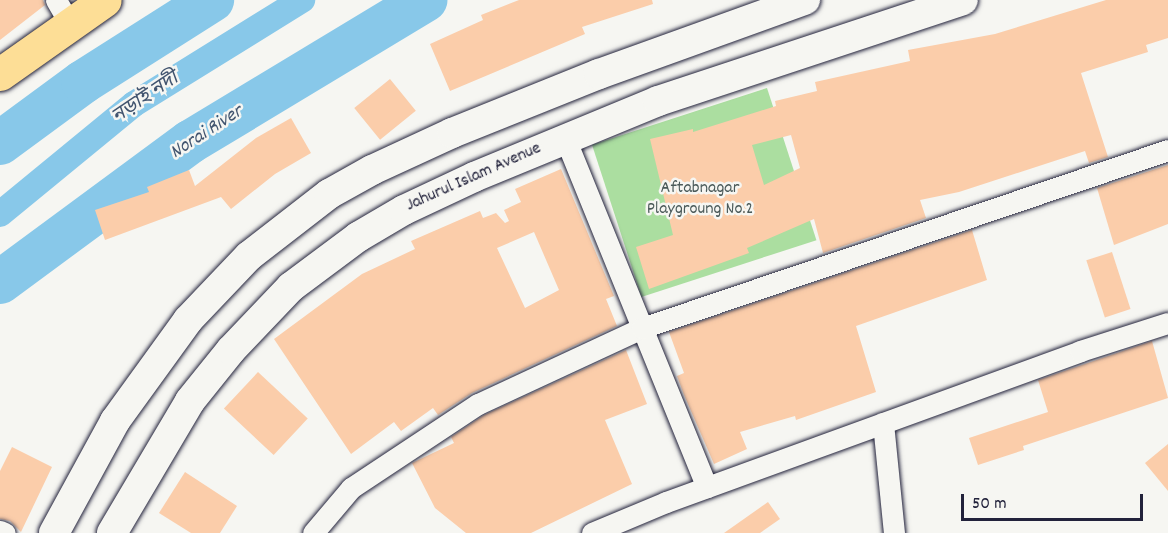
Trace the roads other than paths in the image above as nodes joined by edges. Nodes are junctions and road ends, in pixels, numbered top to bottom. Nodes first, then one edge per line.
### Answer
1 (105, 0) edge
2 (805, 0) edge
3 (963, 0) edge
4 (63, 12) edge
5 (0, 74) edge
6 (565, 138) junction
7 (1168, 150) edge
8 (1168, 323) edge
9 (642, 328) junction
10 (883, 423) junction
11 (707, 487) junction
12 (0, 531) edge
13 (5, 533) edge
14 (54, 533) edge
15 (112, 533) edge
16 (313, 533) edge
17 (592, 533) edge
18 (894, 533) edge

1 - 4 main road
2 - 14 street
3 - 6 street, Jahurul Islam Avenue
4 - 5 main road
6 - 9 street
6 - 15 street, Jahurul Islam Avenue
7 - 9 street
8 - 10 street
9 - 11 street
9 - 16 street
10 - 11 street
10 - 18 street
11 - 17 street
12 - 13 street

